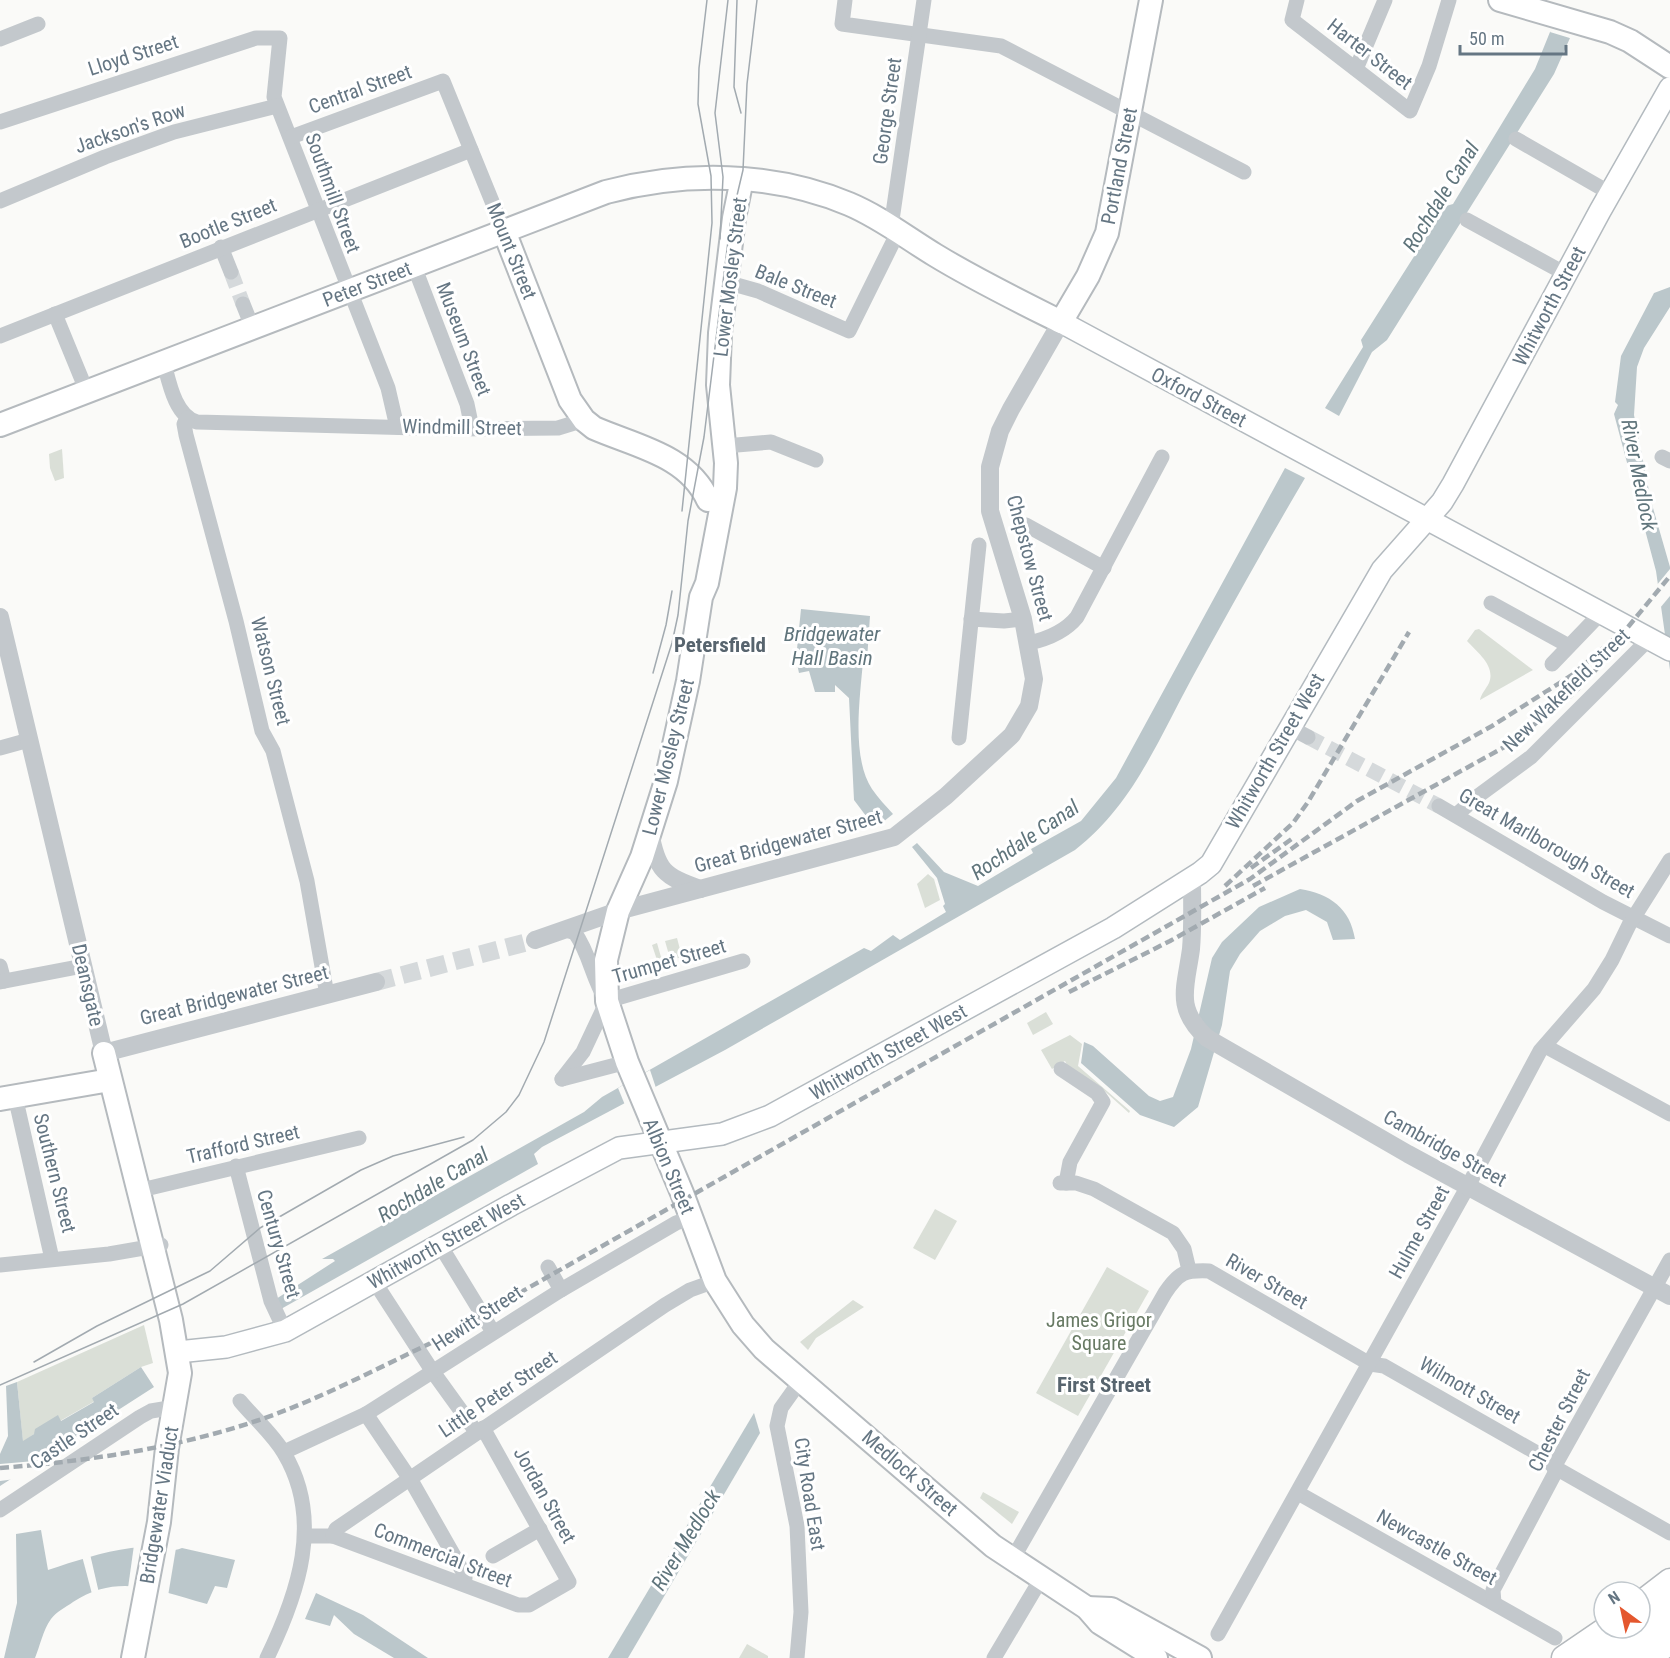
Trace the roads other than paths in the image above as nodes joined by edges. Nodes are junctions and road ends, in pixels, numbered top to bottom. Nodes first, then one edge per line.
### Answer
1 (845, 0) edge
2 (924, 0) edge
3 (1151, 0) edge
4 (1297, 0) edge
5 (1385, 0) edge
6 (1449, 0) edge
7 (1510, 2) edge
8 (38, 24) dead end
9 (919, 34) junction
10 (280, 38) joint
11 (0, 39) edge
12 (1670, 67) edge
13 (1356, 69) junction
14 (443, 81) joint
15 (1670, 88) edge
16 (277, 106) junction
17 (1130, 111) junction
18 (0, 122) edge
19 (291, 137) junction
20 (1516, 139) dead end
21 (471, 150) junction
22 (1244, 172) dead end
23 (742, 179) junction
24 (1610, 193) junction
25 (0, 201) edge
26 (317, 210) junction
27 (1467, 220) dead end
28 (895, 230) junction
29 (504, 231) junction
30 (221, 247) junction
31 (414, 266) junction
32 (231, 272) tunnel mouth
33 (1566, 274) junction
34 (726, 282) junction
35 (348, 292) junction
36 (243, 304) tunnel mouth
37 (56, 314) junction
38 (1061, 322) junction
39 (253, 329) junction
40 (849, 331) joint
41 (0, 336) edge
42 (164, 363) junction
43 (87, 392) junction
44 (187, 418) junction
45 (584, 420) junction
46 (0, 425) edge
47 (397, 427) junction
48 (472, 428) junction
49 (725, 446) junction
50 (1162, 457) dead end
51 (816, 460) dead end
52 (708, 500) junction
53 (1424, 520) junction
54 (1026, 525) dead end
55 (979, 545) dead end
56 (1104, 568) junction
57 (701, 597) junction
58 (1491, 603) dead end
59 (1600, 614) junction
60 (0, 617) edge
61 (971, 619) junction
62 (1023, 619) junction
63 (3, 643) edge
64 (1029, 643) junction
65 (1661, 645) edge
66 (1569, 646) junction
67 (1552, 664) dead end
68 (1289, 727) junction
69 (1308, 737) tunnel mouth
70 (958, 738) dead end
71 (29, 740) junction
72 (0, 748) edge
73 (1439, 806) tunnel mouth
74 (1456, 815) junction
75 (650, 832) junction
76 (1670, 860) edge
77 (1192, 879) junction
78 (700, 889) junction
79 (618, 911) junction
80 (1634, 916) junction
81 (566, 930) junction
82 (1670, 936) edge
83 (535, 940) tunnel mouth
84 (743, 961) dead end
85 (83, 966) junction
86 (1, 976) edge
87 (376, 981) tunnel mouth
88 (327, 995) junction
89 (607, 1001) junction
90 (1545, 1046) junction
91 (104, 1053) junction
92 (627, 1062) junction
93 (1061, 1069) dead end
94 (110, 1080) junction
95 (8, 1098) edge
96 (1670, 1114) edge
97 (359, 1138) dead end
98 (658, 1142) junction
99 (236, 1166) junction
100 (1468, 1186) junction
101 (137, 1191) junction
102 (692, 1217) junction
103 (440, 1245) junction
104 (157, 1246) junction
105 (52, 1259) junction
106 (1670, 1260) edge
107 (0, 1265) edge
108 (548, 1268) dead end
109 (1189, 1270) junction
110 (374, 1281) junction
111 (715, 1281) junction
112 (561, 1290) junction
113 (1662, 1292) edge
114 (742, 1325) joint
115 (285, 1331) junction
116 (493, 1332) junction
117 (178, 1352) junction
118 (1370, 1364) junction
119 (433, 1372) junction
120 (801, 1380) junction
121 (240, 1401) dead end
122 (175, 1407) junction
123 (366, 1414) junction
124 (480, 1430) junction
125 (284, 1452) junction
126 (1554, 1467) junction
127 (409, 1477) junction
128 (1298, 1493) junction
129 (0, 1510) edge
130 (540, 1528) junction
131 (1670, 1533) edge
132 (306, 1536) junction
133 (333, 1536) junction
134 (493, 1556) dead end
135 (1012, 1560) junction
136 (1041, 1579) junction
137 (1670, 1581) edge
138 (569, 1582) joint
139 (463, 1584) junction
140 (1652, 1595) edge
141 (1670, 1601) edge
142 (1494, 1603) junction
143 (1087, 1608) junction
144 (1652, 1615) edge
145 (1670, 1625) edge
146 (1218, 1634) dead end
147 (1592, 1635) edge
148 (1617, 1640) edge
149 (1670, 1642) edge
150 (1560, 1648) edge
151 (133, 1658) edge
152 (267, 1658) edge
153 (796, 1658) edge
154 (994, 1658) edge
155 (1156, 1658) edge
156 (1200, 1658) edge
157 (1591, 1658) edge
158 (1625, 1658) edge
159 (1648, 1658) edge

1 - 9 street
2 - 9 street, George Street
3 - 17 main road, Portland Street
4 - 13 street, Harter Street
5 - 13 street
6 - 13 street, Harter Street
7 - 12 main road
8 - 11 street
9 - 17 street
9 - 28 street, George Street
10 - 16 street, Southmill Street
10 - 18 street, Lloyd Street
14 - 19 street, Central Street
14 - 21 street, Mount Street
15 - 24 main road, Whitworth Street
16 - 19 street, Southmill Street
16 - 25 street, Jackson's Row
17 - 22 street
17 - 38 main road, Portland Street
19 - 26 street, Southmill Street
20 - 24 street
21 - 26 street, Bootle Street
21 - 29 street, Mount Street
23 - 28 main road, Oxford Street
23 - 29 main road, Peter Street
23 - 34 main road, Lower Mosley Street
24 - 33 main road, Whitworth Street
26 - 30 street, Bootle Street
26 - 35 street, Southmill Street
27 - 33 street
28 - 38 main road, Oxford Street
28 - 40 street, George Street
29 - 31 main road, Peter Street
29 - 45 main road, Mount Street
30 - 32 street
30 - 37 street, Bootle Street
31 - 35 main road, Peter Street
31 - 48 street, Museum Street
33 - 53 main road, Whitworth Street
34 - 40 street, Bale Street
34 - 49 main road, Lower Mosley Street
35 - 39 main road, Peter Street
35 - 47 street, Southmill Street
36 - 39 street
37 - 41 street, Bootle Street
37 - 43 street
38 - 53 main road, Oxford Street
38 - 62 street, Chepstow Street
39 - 42 main road, Peter Street
42 - 43 main road, Peter Street
42 - 44 street, Watson Street
43 - 46 main road, Peter Street
44 - 47 street, Windmill Street
44 - 88 street, Watson Street
45 - 48 street, Windmill Street
45 - 52 main road
47 - 48 street, Windmill Street
49 - 51 street
49 - 52 main road, Lower Mosley Street
49 - 57 main road, Lower Mosley Street
50 - 56 street
52 - 57 main road, Lower Mosley Street
53 - 59 main road, Oxford Street
53 - 68 main road, Whitworth Street West
54 - 56 street
55 - 61 street
56 - 64 street
57 - 75 main road, Lower Mosley Street
58 - 66 street
59 - 65 main road, Oxford Street
59 - 66 street
60 - 63 street, Deansgate
61 - 62 street
61 - 70 street
62 - 64 street, Chepstow Street
63 - 71 street, Deansgate
64 - 78 street, Great Bridgewater Street
65 - 74 street, New Wakefield Street
66 - 67 street
68 - 69 street
68 - 77 main road, Whitworth Street West
71 - 72 street
71 - 85 street, Deansgate
73 - 74 street, Great Marlborough Street
74 - 80 street, Great Marlborough Street
75 - 78 street
75 - 79 main road, Lower Mosley Street
76 - 80 street, Hulme Street
77 - 98 main road, Whitworth Street West
77 - 100 street, Cambridge Street
78 - 79 street, Great Bridgewater Street
79 - 81 street, Great Bridgewater Street
79 - 89 main road, Albion Street
80 - 82 street, Great Marlborough Street
80 - 90 street, Hulme Street
81 - 83 street, Great Bridgewater Street
81 - 89 street, Albion Street
84 - 89 street, Trumpet Street
85 - 86 street
85 - 91 street, Deansgate
87 - 88 street, Great Bridgewater Street
88 - 91 street, Great Bridgewater Street
89 - 92 main road, Albion Street
89 - 92 street
90 - 96 street
90 - 100 street, Hulme Street
91 - 94 main road, Deansgate
92 - 98 main road, Albion Street
93 - 109 street
94 - 95 main road
94 - 101 main road, Deansgate
95 - 105 street, Southern Street
97 - 99 street, Trafford Street
98 - 102 main road, Albion Street
98 - 103 main road, Whitworth Street West
99 - 101 street, Trafford Street
99 - 115 street, Century Street
100 - 113 street, Cambridge Street
100 - 118 street, Hulme Street
101 - 104 main road, Deansgate
102 - 111 main road, Albion Street
102 - 112 street, Hewitt Street
103 - 110 main road, Whitworth Street West
103 - 116 street
104 - 105 street
104 - 117 main road, Deansgate
105 - 107 street
106 - 113 street, Chester Street
108 - 112 street
109 - 118 street, River Street
109 - 135 street
110 - 115 main road, Whitworth Street West
110 - 119 street, Jordan Street
111 - 114 main road, Albion Street
111 - 124 street, Little Peter Street
112 - 116 street, Hewitt Street
113 - 126 street, Chester Street
114 - 120 main road, Medlock Street
115 - 117 main road, Whitworth Street West
116 - 119 street, Hewitt Street
117 - 122 main road, Bridgewater Viaduct
118 - 126 street, Wilmott Street
118 - 128 street, Hulme Street
119 - 123 street, Hewitt Street
119 - 124 street, Jordan Street
120 - 135 main road, Medlock Street
120 - 153 street, City Road East
121 - 125 street
122 - 129 street, Castle Street
122 - 151 main road, Bridgewater Viaduct
123 - 125 street, Hewitt Street
123 - 127 street
124 - 127 street, Little Peter Street
124 - 130 street, Jordan Street
125 - 132 street
126 - 131 street, Wilmott Street
126 - 142 street, Chester Street
127 - 133 street, Little Peter Street
127 - 139 street
128 - 142 street, Newcastle Street
128 - 146 street, Hulme Street
130 - 134 street
130 - 138 street, Jordan Street
132 - 133 street
132 - 152 street
133 - 139 street, Commercial Street
135 - 136 main road, Medlock Street
136 - 143 main road, Medlock Street
136 - 154 street
137 - 140 highway
138 - 139 street, Commercial Street
141 - 144 highway
142 - 150 street, Newcastle Street
143 - 155 main road, Medlock Street
143 - 156 main road, Medlock Street
145 - 158 highway
147 - 150 highway
148 - 157 highway
149 - 159 highway

